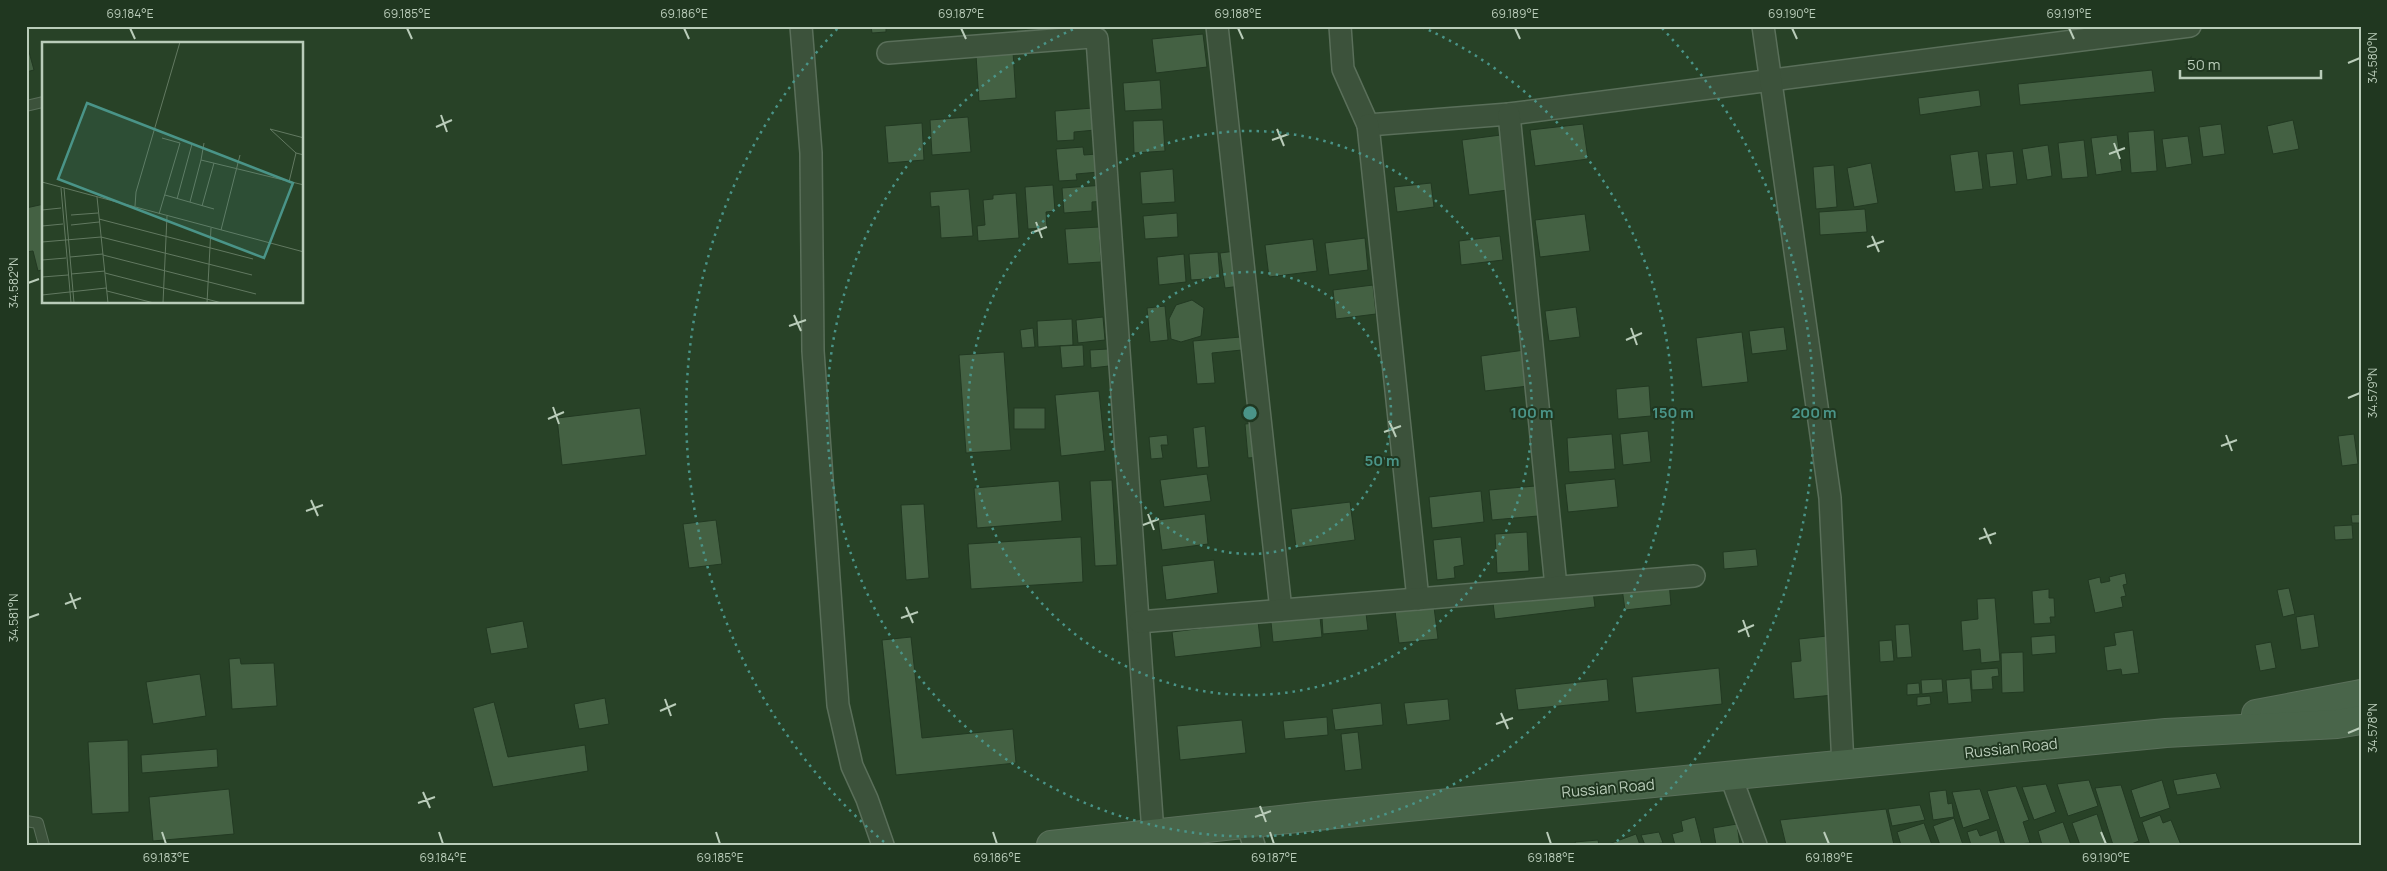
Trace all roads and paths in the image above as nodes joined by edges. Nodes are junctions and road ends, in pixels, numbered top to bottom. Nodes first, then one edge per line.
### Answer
1 (801, 26) edge
2 (1217, 26) edge
3 (1340, 26) edge
4 (1764, 26) edge
5 (2190, 26) edge
6 (888, 53) dead end
7 (1772, 82) junction
8 (42, 102) edge
9 (26, 106) edge
10 (1509, 114) junction
11 (1368, 125) junction
12 (1694, 576) dead end
13 (1556, 587) junction
14 (1418, 599) junction
15 (1281, 610) junction
16 (1139, 622) junction
17 (2361, 694) edge
18 (2349, 722) edge
19 (2166, 732) junction
20 (1843, 766) junction
21 (1731, 777) junction
22 (26, 821) edge
23 (1154, 833) junction
24 (1250, 834) edge
25 (44, 845) edge
26 (883, 845) edge
27 (1051, 845) edge
28 (1756, 845) edge

1 - 26 street
2 - 15 street
3 - 11 street
4 - 7 street
5 - 7 street
6 - 16 street
7 - 10 street
7 - 20 street
8 - 9 lane
10 - 11 street
10 - 13 street
11 - 14 street
12 - 13 street
13 - 14 street
14 - 15 street
15 - 16 street
16 - 23 street
17 - 19 main road, Russian Road
18 - 19 main road, Russian Road
19 - 20 main road, Russian Road
20 - 21 main road, Russian Road
21 - 24 main road, Russian Road
21 - 28 street
22 - 25 lane
23 - 24 main road, Russian Road
23 - 27 main road, Russian Road

